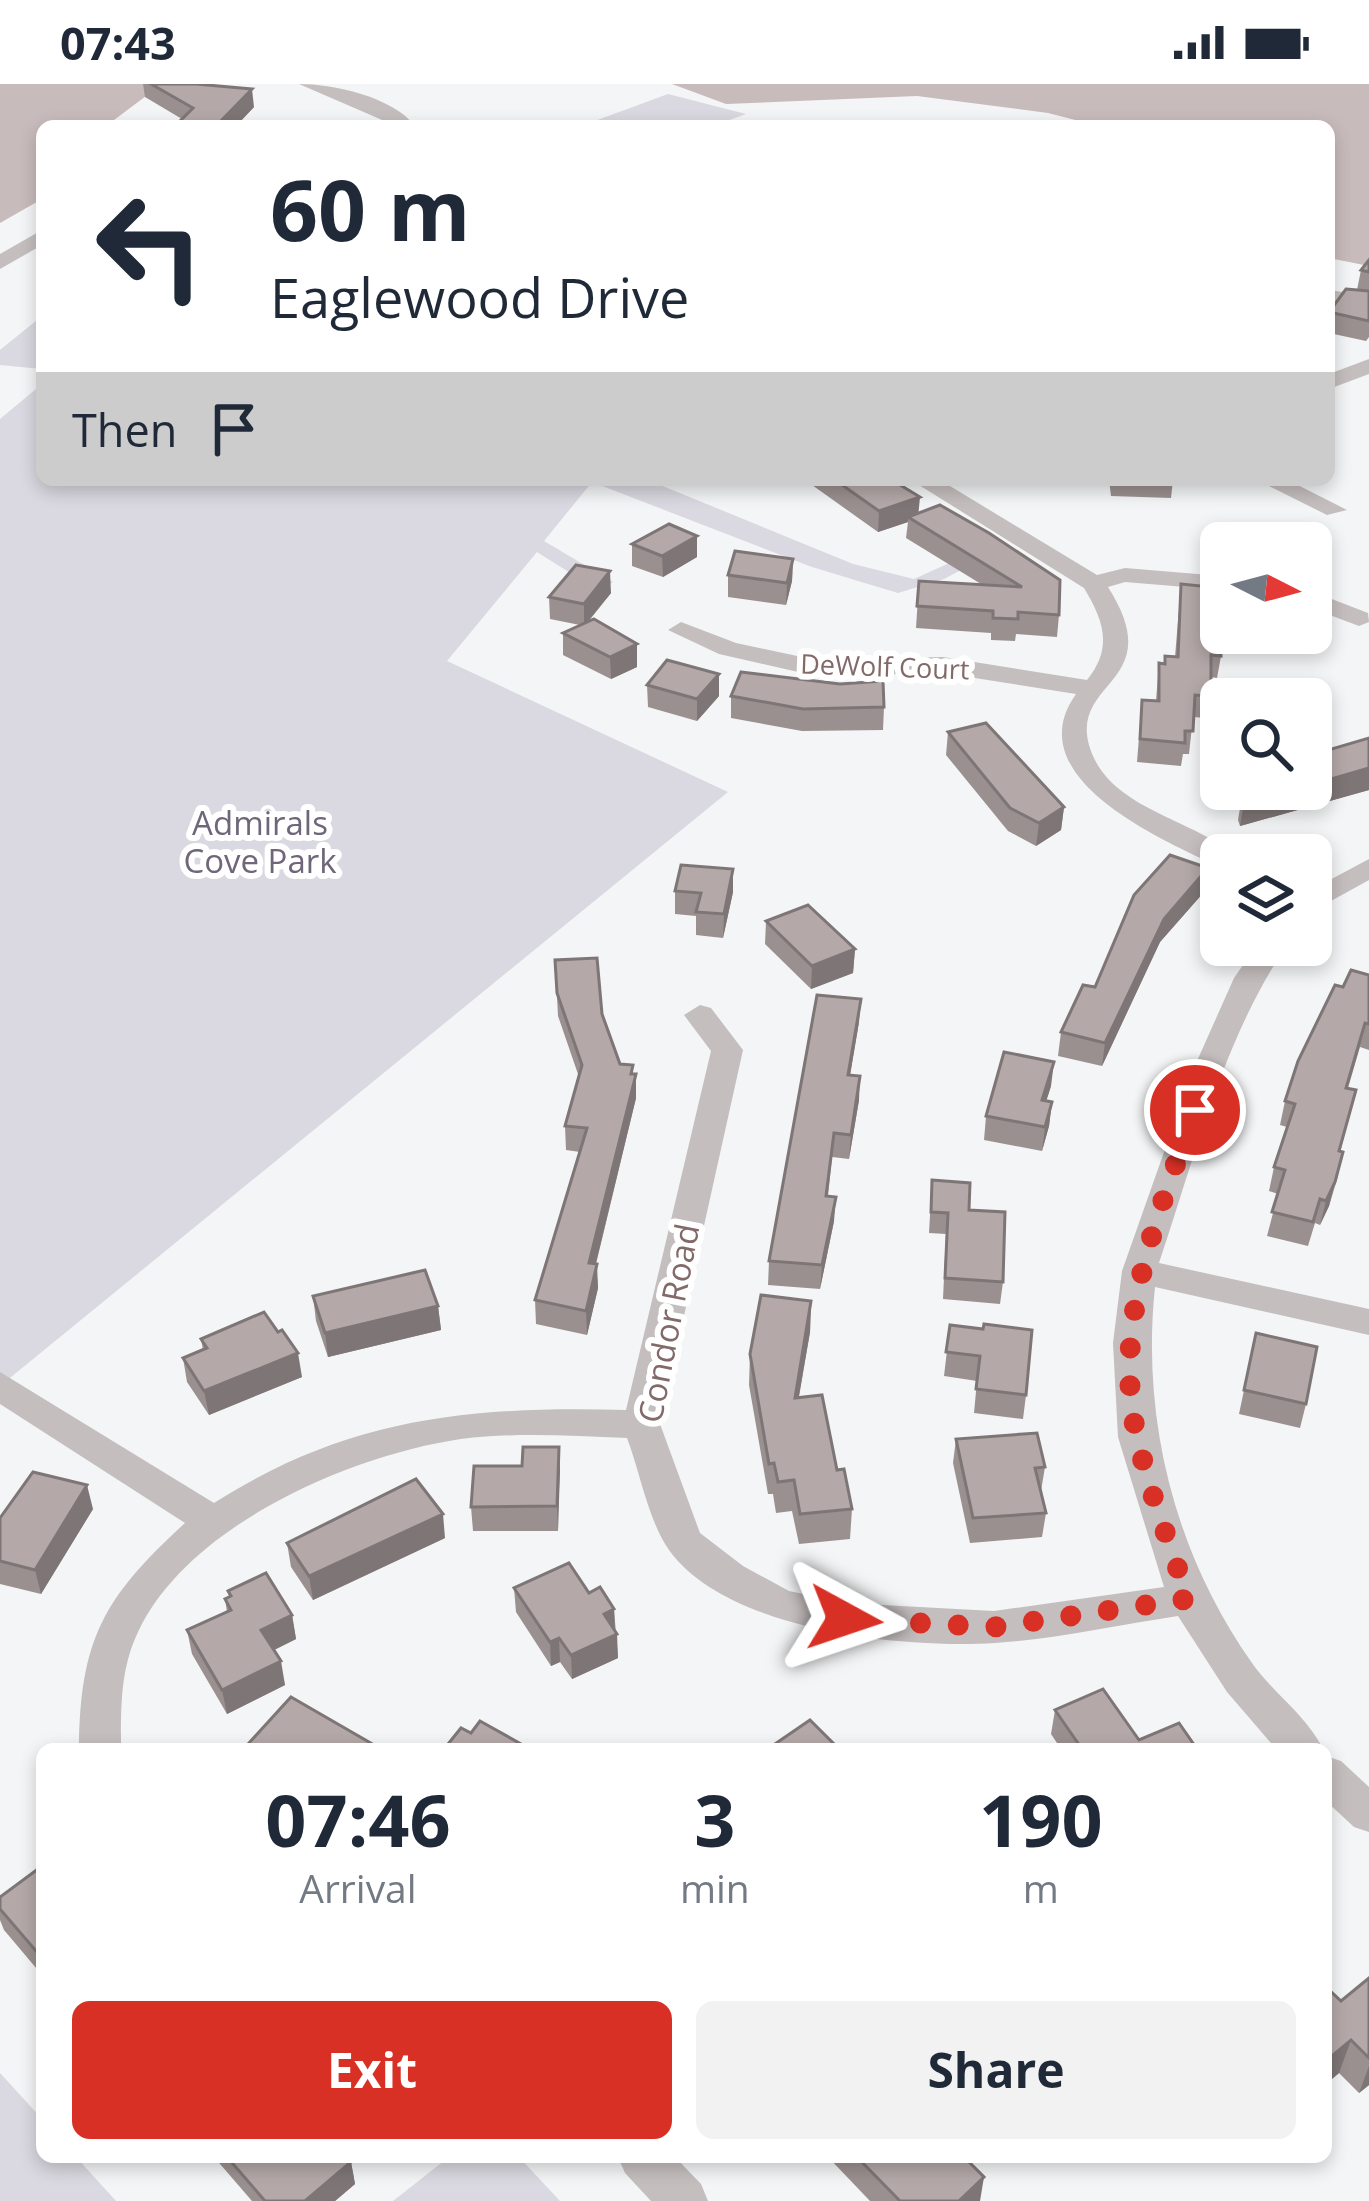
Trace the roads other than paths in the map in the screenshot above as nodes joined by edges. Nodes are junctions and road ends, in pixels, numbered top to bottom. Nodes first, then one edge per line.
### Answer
1 (308, 84) edge
2 (402, 120) edge
3 (36, 240) edge
4 (0, 263) edge
5 (1335, 297) edge
6 (1369, 302) edge
7 (1369, 366) edge
8 (1335, 380) edge
9 (933, 486) edge
10 (1283, 486) edge
11 (1335, 510) dead end
12 (1200, 581) edge
13 (1093, 583) junction
14 (1332, 607) edge
15 (1359, 618) dead end
16 (681, 629) dead end
17 (1093, 689) junction
18 (1200, 844) edge
19 (1369, 868) edge
20 (1332, 890) edge
21 (1257, 966) edge
22 (700, 1016) dead end
23 (1139, 1271) junction
24 (1369, 1322) edge
25 (0, 1386) edge
26 (641, 1424) junction
27 (212, 1521) junction
28 (1188, 1599) junction
29 (100, 1743) edge
30 (1297, 1743) edge
31 (1332, 1780) edge
32 (1369, 1814) edge
33 (648, 2163) edge
34 (684, 2201) edge

1 - 2 street
3 - 4 street
5 - 6 street
7 - 8 street
9 - 13 street
10 - 11 street
12 - 13 street
13 - 17 street
14 - 15 street
16 - 17 street, DeWolf Court
17 - 18 street
19 - 20 street
21 - 23 street
22 - 26 street, Condor Road
23 - 24 street
23 - 28 street
25 - 27 street
26 - 27 street
26 - 28 street, Condor Road
27 - 29 street
28 - 30 street
31 - 32 street
33 - 34 street

